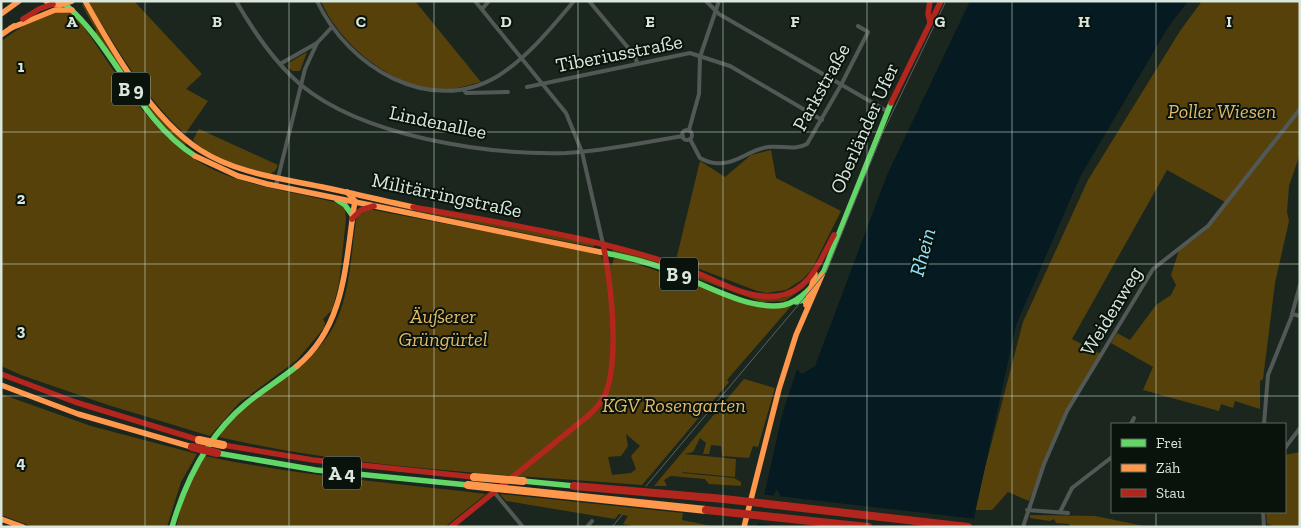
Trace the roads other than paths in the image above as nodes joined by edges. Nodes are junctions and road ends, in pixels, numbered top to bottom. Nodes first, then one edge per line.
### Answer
1 (19, 1) edge
2 (85, 1) edge
3 (236, 1) edge
4 (317, 1) edge
5 (475, 1) edge
6 (489, 1) edge
7 (574, 1) edge
8 (589, 1) edge
9 (706, 1) edge
10 (719, 1) edge
11 (930, 1) edge
12 (941, 1) edge
13 (49, 3) edge
14 (70, 5) edge
15 (482, 9) junction
16 (714, 10) junction
17 (1, 14) edge
18 (930, 22) junction
19 (858, 26) dead end
20 (332, 27) junction
21 (11, 28) junction
22 (1, 35) edge
23 (316, 43) junction
24 (700, 57) junction
25 (522, 58) junction
26 (637, 63) junction
27 (280, 64) junction
28 (543, 83) junction
29 (301, 85) junction
30 (841, 85) junction
31 (528, 87) dead end
32 (464, 90) junction
33 (508, 92) dead end
34 (1300, 109) edge
35 (887, 111) junction
36 (822, 120) junction
37 (689, 130) junction
38 (683, 136) junction
39 (690, 139) junction
40 (582, 152) junction
41 (277, 182) junction
42 (347, 192) junction
43 (332, 198) junction
44 (354, 201) junction
45 (376, 203) junction
46 (352, 217) junction
47 (839, 227) junction
48 (603, 244) junction
49 (606, 252) junction
50 (824, 271) junction
51 (815, 274) junction
52 (1300, 285) edge
53 (812, 286) junction
54 (788, 303) junction
55 (807, 303) junction
56 (1292, 314) junction
57 (1300, 316) edge
58 (803, 320) junction
59 (1, 374) edge
60 (1, 385) edge
61 (1134, 418) dead end
62 (1132, 423) edge
63 (1264, 423) edge
64 (1300, 428) edge
65 (1286, 447) edge
66 (1111, 459) edge
67 (494, 492) junction
68 (1027, 510) junction
69 (1060, 512) junction
70 (1068, 513) dead end
71 (1263, 513) edge
72 (1, 519) edge
73 (592, 521) dead end
74 (23, 527) edge
75 (172, 527) edge
76 (451, 527) edge
77 (522, 527) edge
78 (587, 527) edge
79 (744, 527) edge
80 (868, 527) edge
81 (968, 527) edge
82 (1023, 527) edge
83 (1264, 527) edge

1 - 17 main road
2 - 41 main road, Militärringstraße / B 9
3 - 27 street, Lindenallee
4 - 20 street
5 - 15 street
6 - 15 street
7 - 25 street
8 - 26 street
9 - 16 street
10 - 16 street
11 - 18 main road
12 - 18 main road, Oberländer Ufer / B 9
13 - 14 main road
13 - 21 main road
14 - 21 main road
14 - 41 main road, Militärringstraße / B 9
15 - 25 street
16 - 24 street
16 - 30 street
18 - 35 main road, Oberländer Ufer / B 9
19 - 30 street, Parkstraße
20 - 23 street
20 - 32 street
21 - 22 main road
23 - 27 street
23 - 29 street
24 - 26 street, Tiberiusstraße
24 - 36 street, Tiberiusstraße
24 - 37 street
25 - 28 street
25 - 32 street
26 - 28 street, Tiberiusstraße
27 - 29 street, Lindenallee
28 - 31 street, Tiberiusstraße
28 - 40 street
29 - 40 street, Lindenallee
29 - 41 street
30 - 35 street
30 - 36 street, Parkstraße
32 - 33 street
34 - 68 street, Weidenweg
35 - 47 main road, Oberländer Ufer / B 9
36 - 39 street, Parkstraße
37 - 38 street
37 - 39 street
38 - 39 street
38 - 40 street, Lindenallee
40 - 48 street
41 - 42 main road, Militärringstraße / B 9
41 - 43 main road, Militärringstraße / B 9
42 - 44 main road
42 - 45 main road, Militärringstraße / B 9
43 - 44 main road, Militärringstraße / B 9
43 - 46 main road, B 9
44 - 45 main road, Militärringstraße / B 9
44 - 46 main road
45 - 46 main road
45 - 48 main road, Militärringstraße / B 9
45 - 49 main road, Militärringstraße / B 9
46 - 75 main road
47 - 50 main road, Oberländer Ufer / B 9
47 - 51 main road, Militärringstraße / B 9
48 - 49 main road
48 - 51 main road, Militärringstraße / B 9
49 - 54 main road, Militärringstraße / B 9
49 - 67 main road
50 - 53 main road, B 9
50 - 58 main road, Oberländer Ufer
51 - 53 main road
52 - 56 street
53 - 54 main road, B 9
53 - 55 main road
54 - 55 main road, B 9
55 - 58 main road
56 - 57 street
56 - 63 street
58 - 79 main road
59 - 81 main road, A 4, bridge
60 - 80 main road, A 4, bridge
61 - 62 street
64 - 65 street
66 - 69 street
67 - 76 main road
67 - 77 street
68 - 69 street
68 - 82 street, Weidenweg
69 - 70 street
71 - 83 street
72 - 74 main road
73 - 78 street

